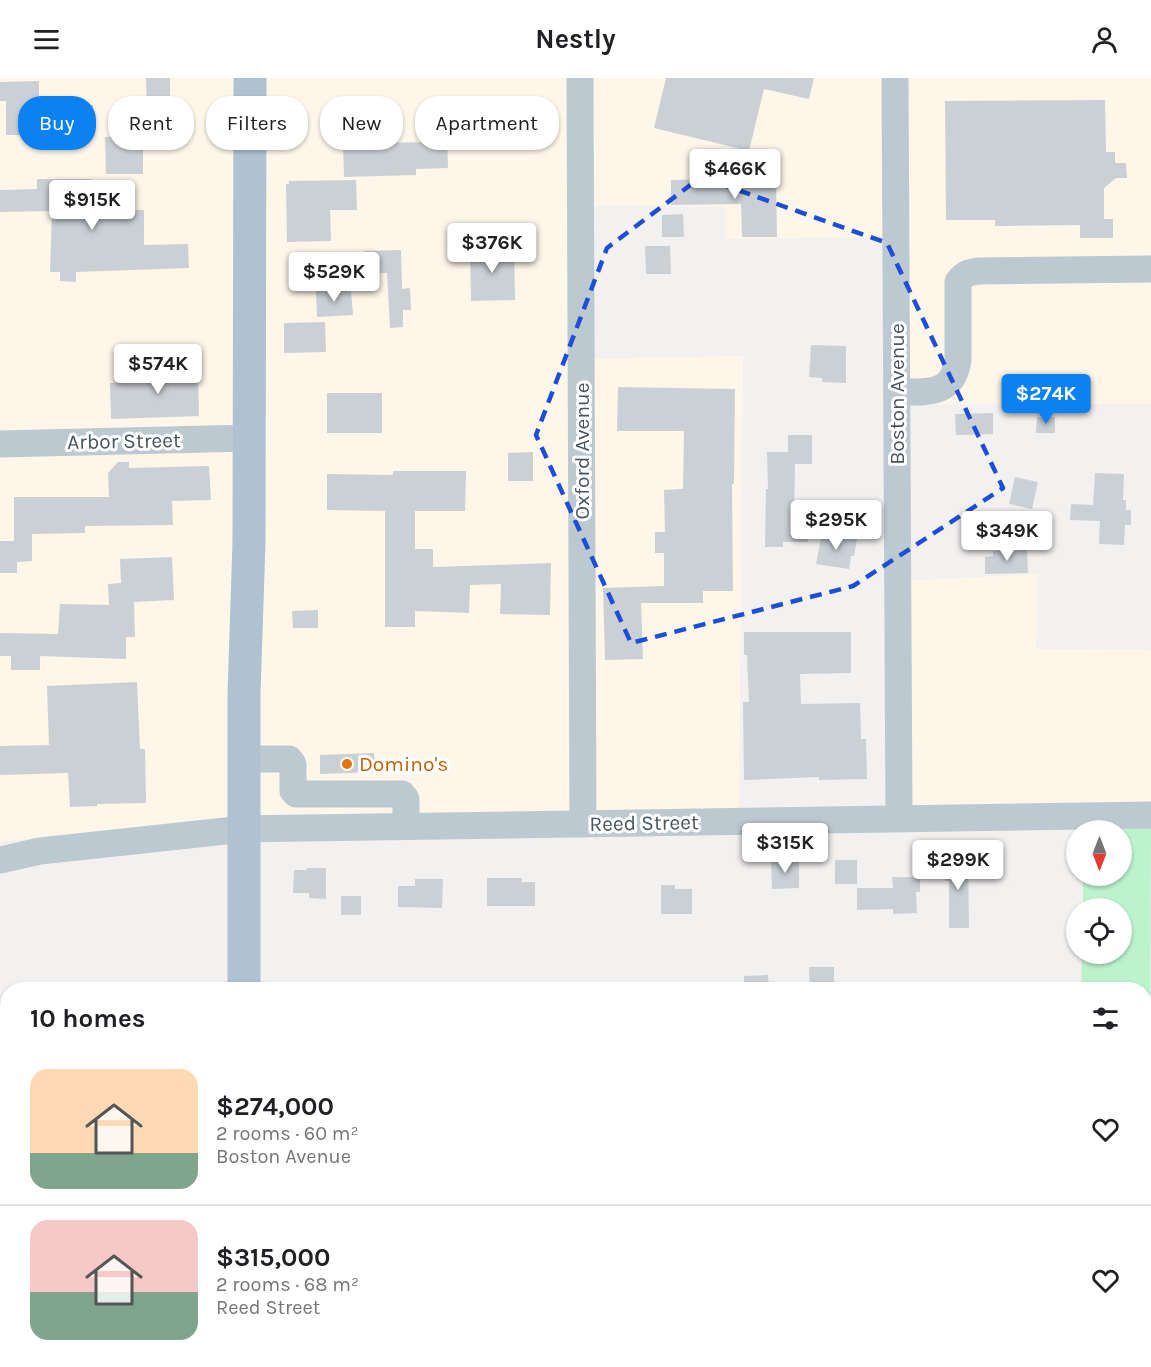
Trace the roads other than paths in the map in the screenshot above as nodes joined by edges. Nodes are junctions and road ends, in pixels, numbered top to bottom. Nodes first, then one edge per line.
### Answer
1 (249, 78) edge
2 (580, 78) edge
3 (895, 78) edge
4 (1151, 269) edge
5 (897, 392) junction
6 (249, 438) junction
7 (0, 444) edge
8 (244, 759) junction
9 (1151, 815) edge
10 (899, 818) junction
11 (583, 824) junction
12 (406, 826) junction
13 (244, 829) junction
14 (0, 860) edge
15 (244, 982) edge

1 - 6 main road
2 - 11 street, Oxford Avenue
3 - 5 street, Boston Avenue
4 - 5 street
5 - 10 street, Boston Avenue
6 - 7 street, Arbor Street
6 - 8 main road
8 - 12 street
8 - 13 main road
9 - 10 street, Reed Street
10 - 11 street, Reed Street
11 - 12 street, Reed Street
12 - 13 street, Reed Street
13 - 14 street, Reed Street
13 - 15 main road

